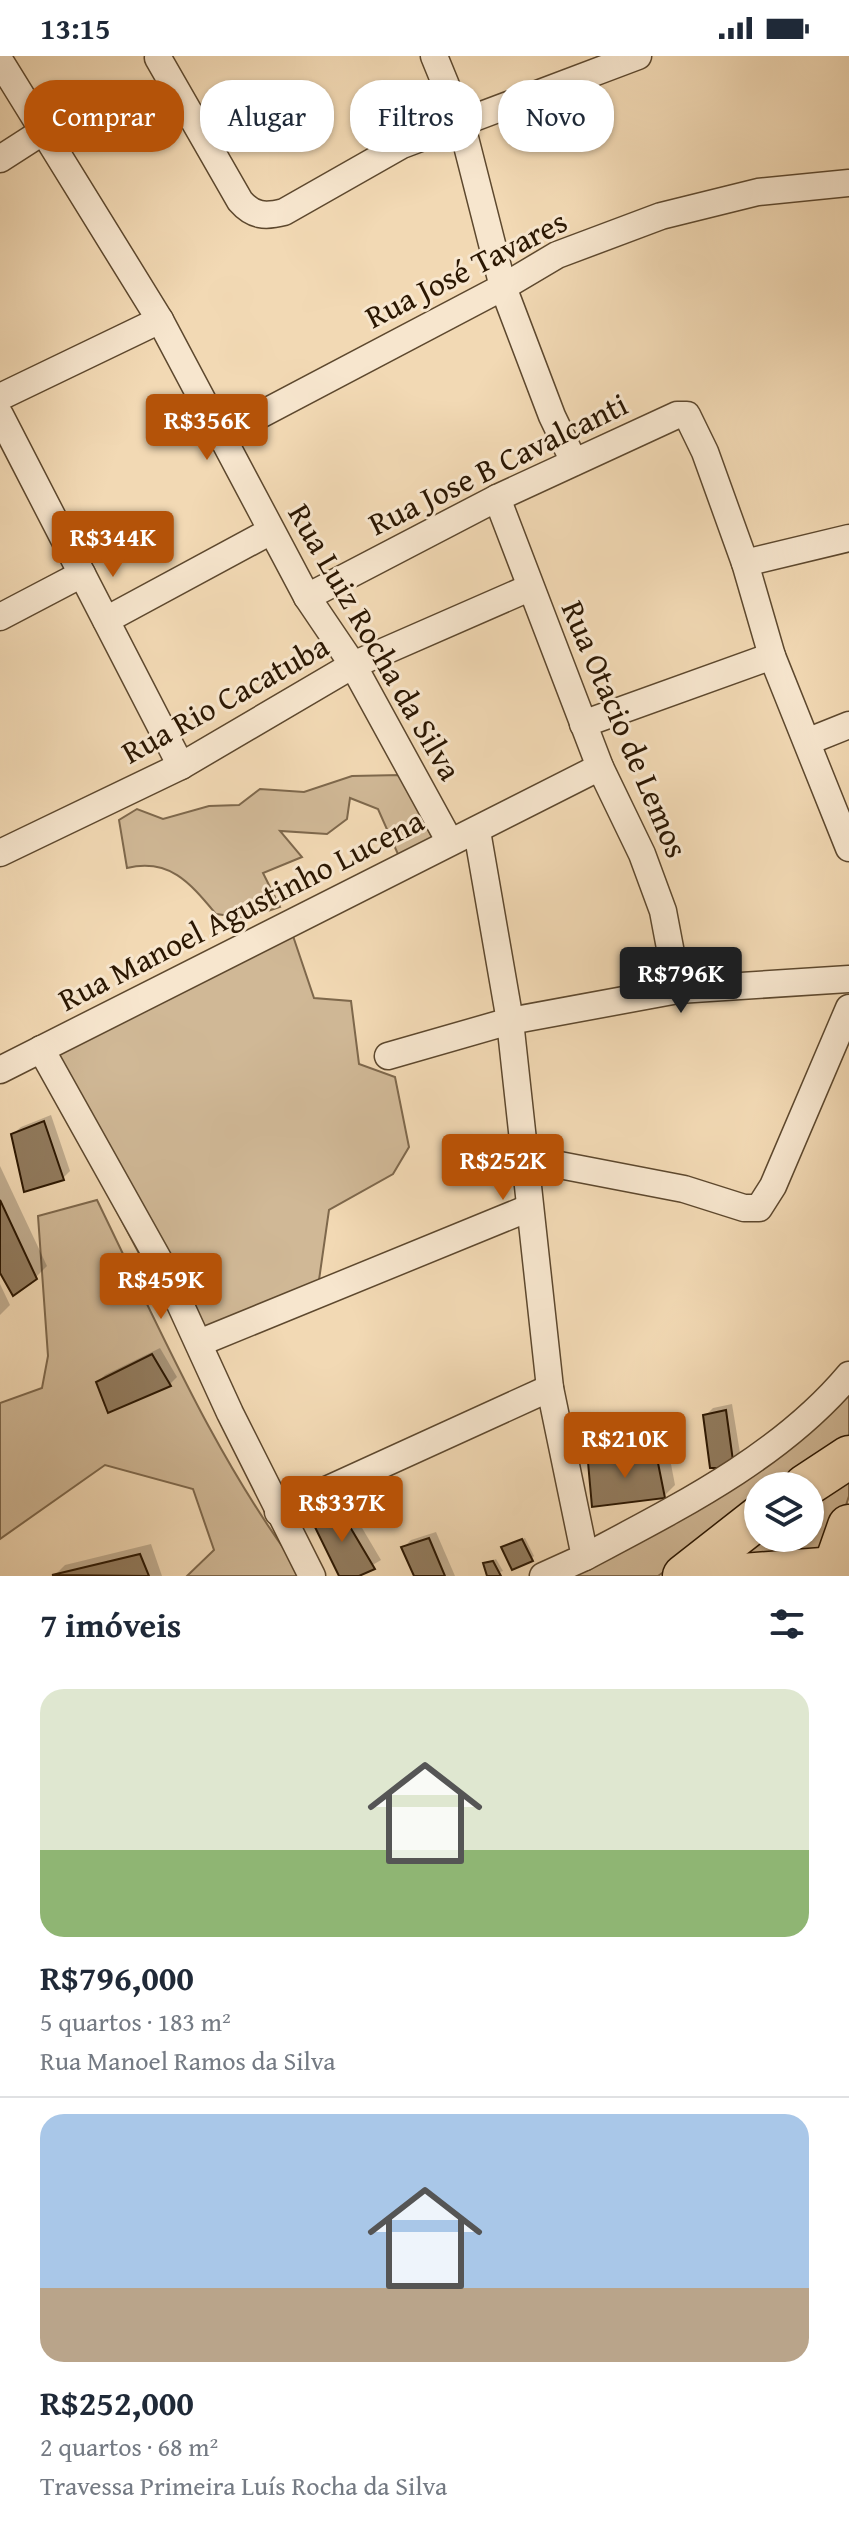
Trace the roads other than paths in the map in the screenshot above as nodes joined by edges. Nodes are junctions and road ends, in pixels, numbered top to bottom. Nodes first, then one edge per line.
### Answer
1 (434, 56) edge
2 (638, 56) edge
3 (158, 58) edge
4 (0, 61) edge
5 (444, 80) edge
6 (24, 102) edge
7 (482, 114) edge
8 (24, 144) edge
9 (55, 152) edge
10 (390, 152) edge
11 (469, 152) edge
12 (0, 159) edge
13 (849, 183) edge
14 (503, 287) junction
15 (160, 320) junction
16 (0, 397) edge
17 (0, 415) edge
18 (222, 435) junction
19 (574, 462) junction
20 (497, 498) junction
21 (271, 531) junction
22 (849, 538) edge
23 (745, 563) junction
24 (82, 574) junction
25 (529, 588) junction
26 (307, 597) junction
27 (0, 617) edge
28 (106, 620) junction
29 (772, 656) junction
30 (353, 665) junction
31 (583, 724) junction
32 (849, 725) edge
33 (809, 741) junction
34 (181, 766) junction
35 (600, 767) junction
36 (477, 831) junction
37 (450, 842) junction
38 (849, 848) edge
39 (0, 853) edge
40 (849, 979) edge
41 (678, 990) junction
42 (849, 1008) edge
43 (510, 1021) junction
44 (41, 1049) junction
45 (388, 1056) dead end
46 (0, 1070) edge
47 (523, 1158) junction
48 (529, 1208) junction
49 (199, 1343) junction
50 (849, 1375) edge
51 (550, 1388) junction
52 (849, 1457) edge
53 (824, 1473) edge
54 (278, 1512) junction
55 (849, 1526) edge
56 (744, 1529) edge
57 (585, 1557) junction
58 (844, 1565) edge
59 (312, 1576) edge
60 (543, 1576) edge
61 (684, 1576) edge
62 (730, 1576) edge

1 - 5 street
2 - 7 street
3 - 10 street
4 - 6 street, Rua Luiz Rocha da Silva
8 - 12 street
9 - 15 street, Rua Luiz Rocha da Silva
11 - 14 street
13 - 14 street, Rua José Tavares
14 - 18 street, Rua José Tavares
14 - 19 street
15 - 16 street
15 - 18 street, Rua Luiz Rocha da Silva
17 - 24 street
18 - 21 street, Rua Luiz Rocha da Silva
19 - 20 street, Rua Jose B Cavalcanti
19 - 23 street, Rua Jose B Cavalcanti
20 - 25 street, Rua Otacio de Lemos
20 - 26 street, Rua Jose B Cavalcanti
21 - 26 street, Rua Luiz Rocha da Silva
21 - 28 street
22 - 23 street
23 - 29 street
24 - 27 street
24 - 28 street
25 - 30 street, Rua Rio Cacatuba
25 - 31 street, Rua Otacio de Lemos
26 - 30 street, Rua Luiz Rocha da Silva
28 - 34 street
29 - 31 street
29 - 33 street
30 - 34 street, Rua Rio Cacatuba
30 - 37 street, Rua Luiz Rocha da Silva
31 - 35 street, Rua Otacio de Lemos
32 - 33 street
33 - 38 street
34 - 39 street, Rua Rio Cacatuba
35 - 36 street, Rua Manoel Agustinho Lucena
35 - 41 street, Rua Otacio de Lemos
36 - 37 street, Rua Manoel Agustinho Lucena
36 - 43 street
37 - 44 street, Rua Manoel Agustinho Lucena
40 - 41 street
41 - 43 street
42 - 47 street
43 - 45 street
43 - 47 street
44 - 46 street, Rua Manoel Agustinho Lucena
44 - 49 street
47 - 48 street
48 - 49 street
48 - 51 street
49 - 54 street
50 - 57 street
51 - 54 street
51 - 57 street
52 - 53 main road
54 - 59 street
55 - 58 main road
56 - 61 main road
57 - 60 street
58 - 62 main road

